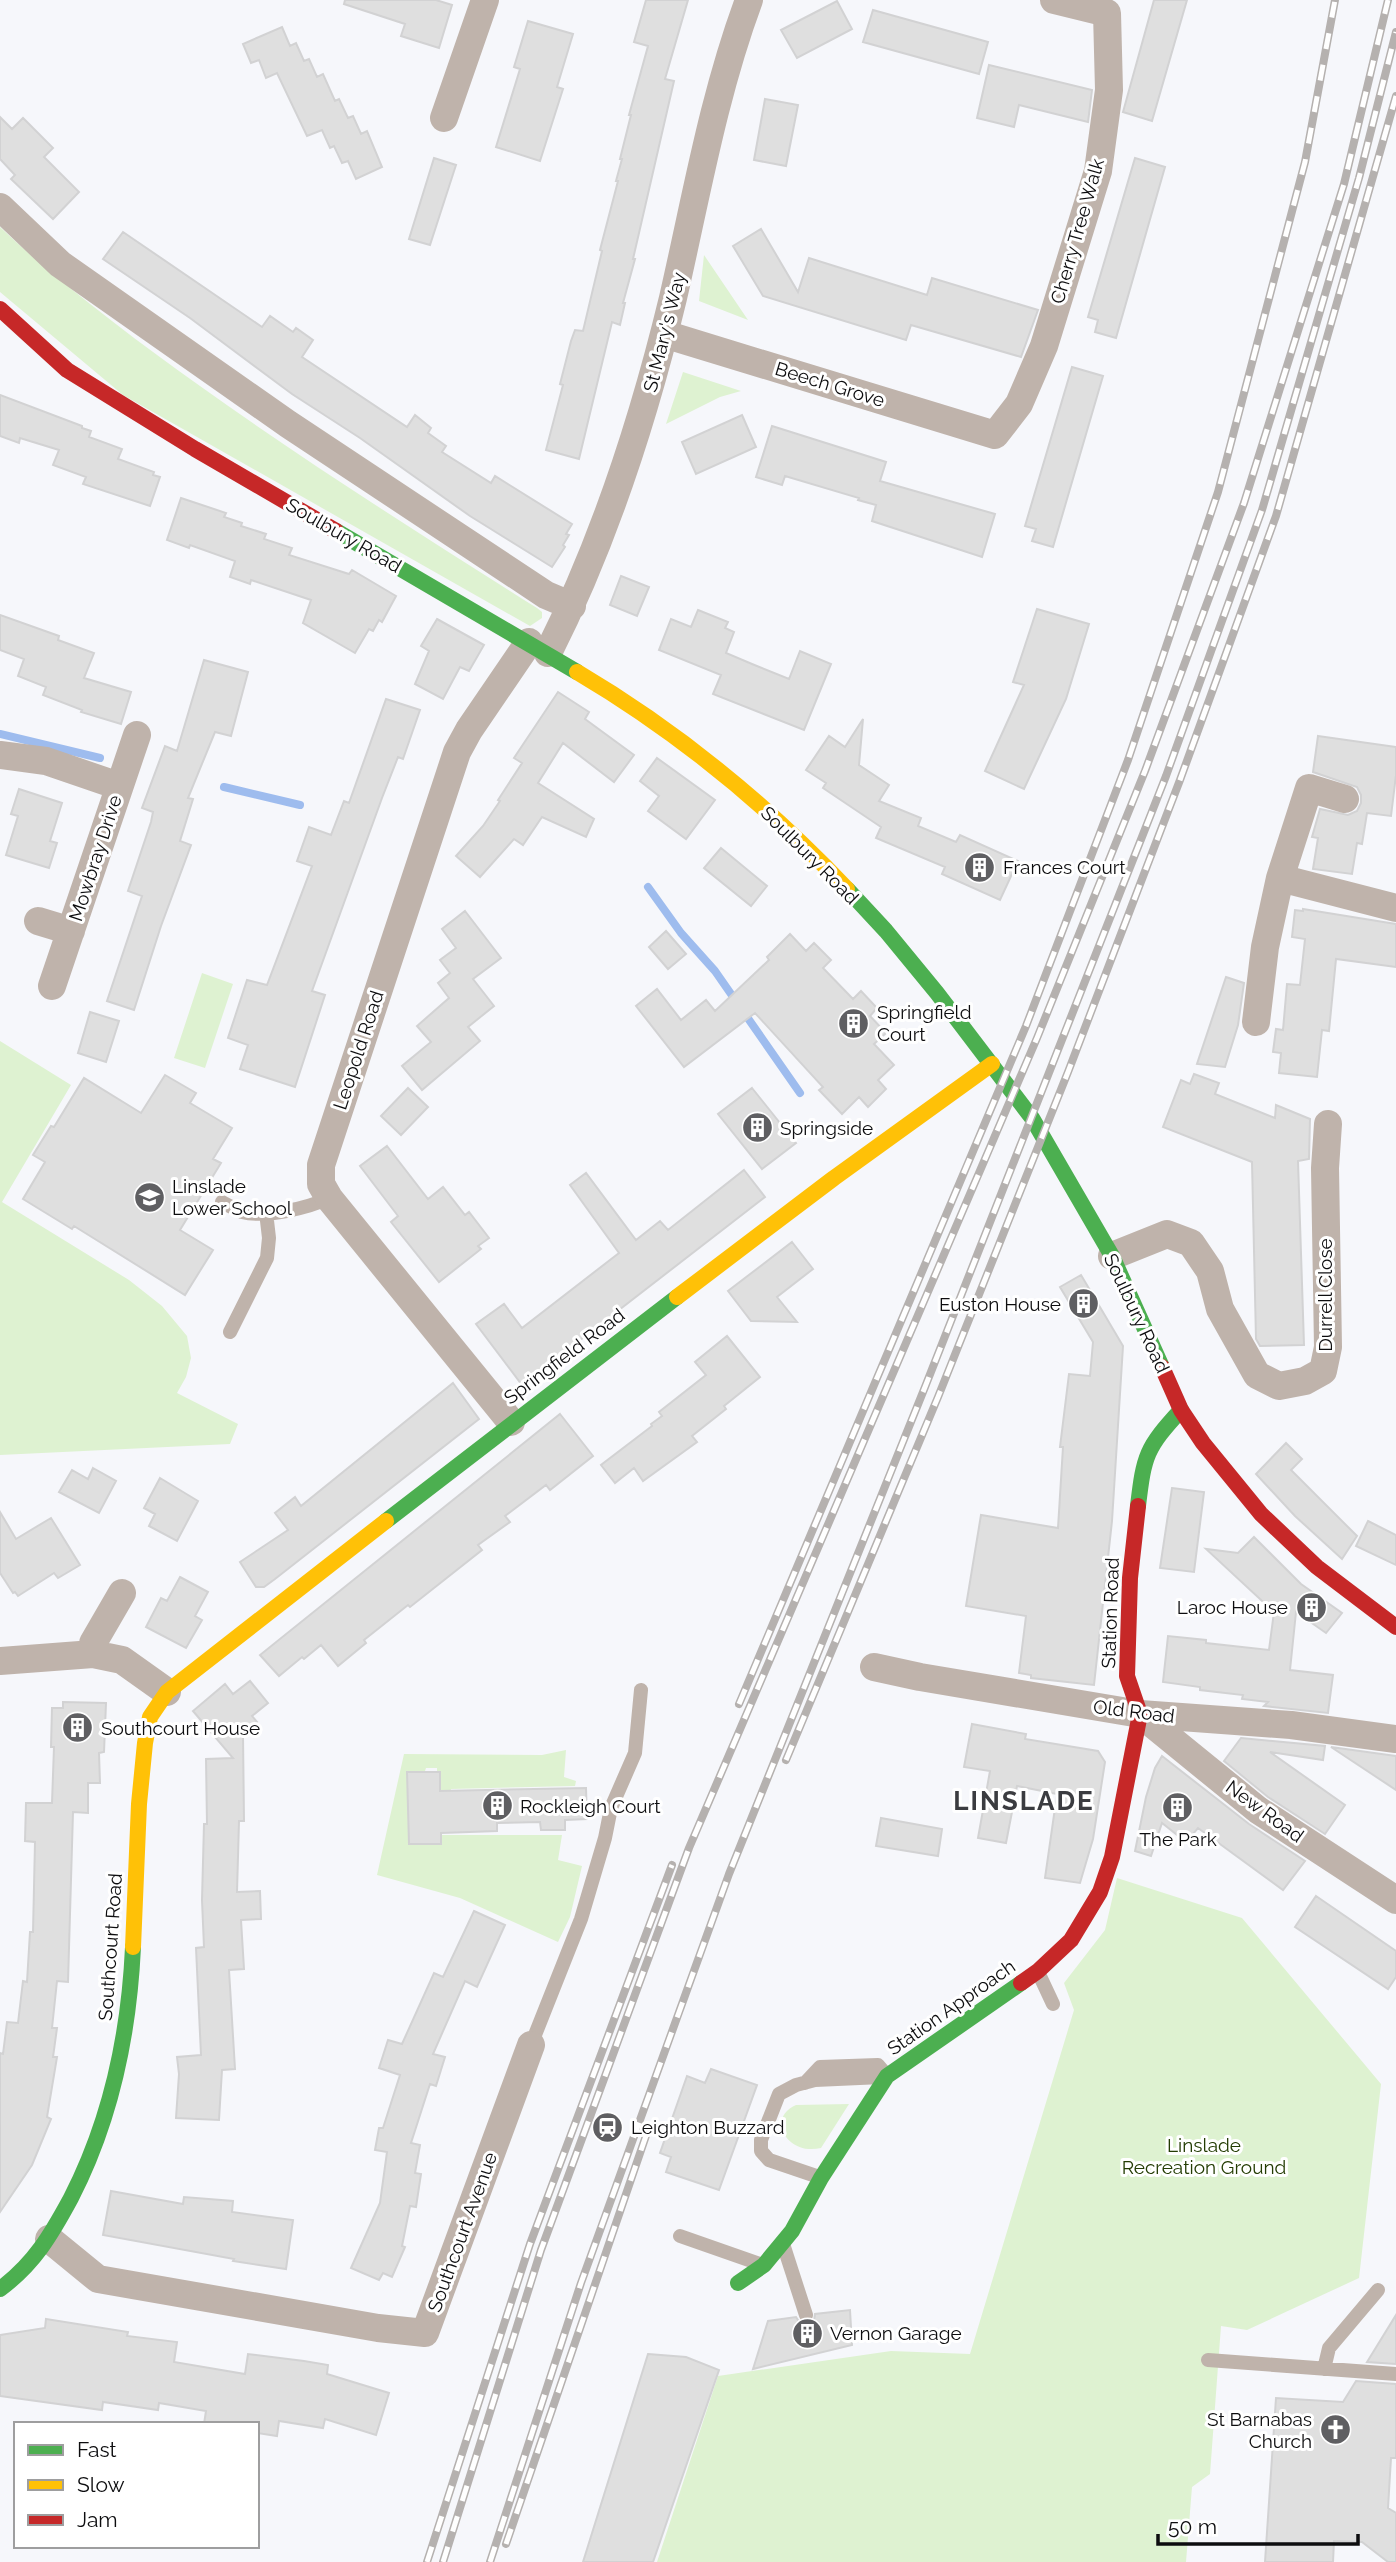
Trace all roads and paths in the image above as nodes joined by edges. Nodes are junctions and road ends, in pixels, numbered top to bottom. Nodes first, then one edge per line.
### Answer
1 (485, 0) edge
2 (749, 0) edge
3 (1054, 0) edge
4 (1109, 7) edge
5 (444, 118) dead end
6 (0, 207) edge
7 (0, 309) edge
8 (664, 334) junction
9 (995, 435) joint
10 (572, 606) junction
11 (538, 648) junction
12 (137, 735) dead end
13 (0, 755) edge
14 (119, 786) junction
15 (1345, 799) dead end
16 (1280, 878) junction
17 (1396, 908) edge
18 (37, 921) dead end
19 (71, 931) junction
20 (52, 986) dead end
21 (1256, 1022) dead end
22 (988, 1058) junction
23 (1328, 1124) dead end
24 (329, 1198) junction
25 (222, 1202) dead end
26 (266, 1212) junction
27 (1112, 1255) junction
28 (230, 1332) dead end
29 (1181, 1410) junction
30 (511, 1423) junction
31 (122, 1593) dead end
32 (1396, 1627) edge
33 (93, 1654) junction
34 (0, 1661) edge
35 (874, 1667) dead end
36 (641, 1689) dead end
37 (167, 1692) junction
38 (1140, 1714) junction
39 (1396, 1739) edge
40 (1396, 1900) edge
41 (1038, 1971) junction
42 (1053, 2004) dead end
43 (531, 2045) joint
44 (887, 2076) junction
45 (821, 2178) junction
46 (680, 2236) dead end
47 (49, 2239) junction
48 (783, 2243) junction
49 (764, 2265) junction
50 (738, 2283) dead end
51 (0, 2289) edge
52 (1378, 2290) dead end
53 (806, 2315) dead end
54 (1208, 2360) dead end
55 (1324, 2369) junction
56 (1396, 2374) edge

1 - 5 street
2 - 8 street, St Mary's Way
3 - 4 street
4 - 9 street, Cherry Tree Walk
6 - 10 street
7 - 11 street, Soulbury Road
8 - 9 street, Beech Grove
8 - 10 street, St Mary's Way
10 - 11 street, St Mary's Way
11 - 22 street, Soulbury Road
11 - 24 street, Leopold Road
12 - 14 street, Mowbray Drive
13 - 14 street, Mowbray Drive
14 - 19 street, Mowbray Drive
15 - 16 street
16 - 17 street
16 - 21 street
18 - 19 street, Mowbray Drive
19 - 20 street, Mowbray Drive
22 - 27 street, Soulbury Road
22 - 30 street, Springfield Road
23 - 27 street, Durrell Close
24 - 26 lane
24 - 30 street, Leopold Road
25 - 26 lane
26 - 28 lane
27 - 29 street, Soulbury Road
29 - 32 street, Soulbury Road
29 - 38 street, Station Road
30 - 37 street, Springfield Road
31 - 33 street
33 - 34 street
33 - 37 street
35 - 38 street, Old Road
36 - 43 lane, Southcourt Avenue
37 - 47 street, Southcourt Road
38 - 39 street, Old Road
38 - 40 street, New Road
38 - 41 street, Station Road
41 - 42 lane
41 - 44 street, Station Approach
43 - 47 street, Southcourt Avenue
44 - 45 street, Station Approach
44 - 45 lane
45 - 48 street, Station Approach
46 - 49 lane
47 - 51 street
48 - 49 street, Station Approach
48 - 53 lane
49 - 50 street, Station Approach
52 - 55 lane
54 - 55 lane
55 - 56 lane

